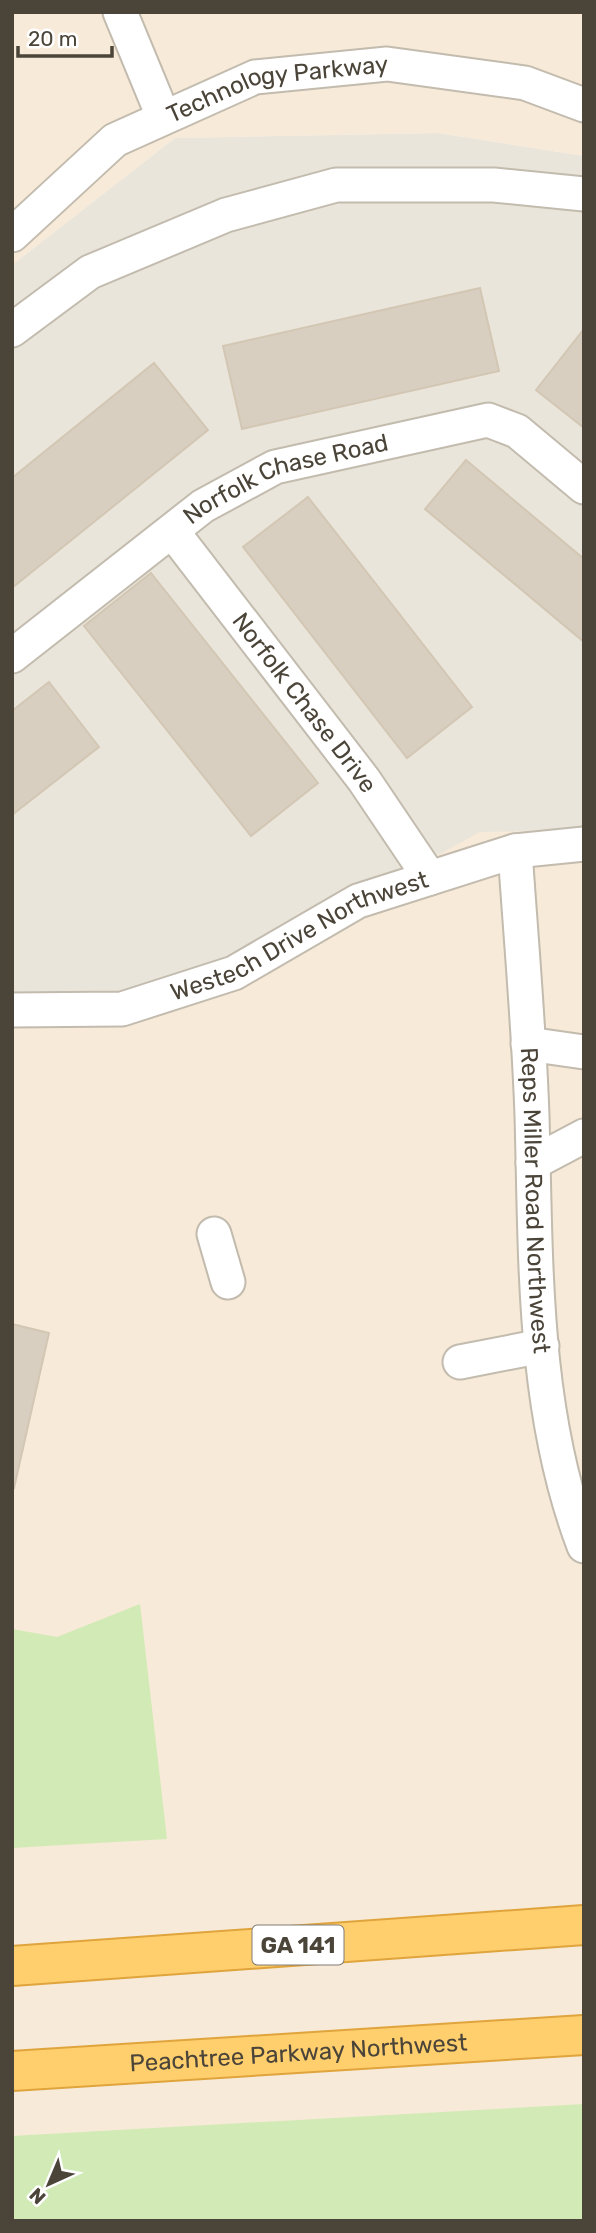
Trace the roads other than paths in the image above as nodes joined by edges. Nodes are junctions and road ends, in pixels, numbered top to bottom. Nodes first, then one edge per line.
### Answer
1 (120, 12) edge
2 (584, 105) edge
3 (163, 116) junction
4 (584, 194) edge
5 (12, 235) edge
6 (12, 330) edge
7 (584, 487) edge
8 (172, 531) junction
9 (12, 656) edge
10 (584, 844) edge
11 (515, 850) junction
12 (430, 878) junction
13 (12, 1010) edge
14 (528, 1044) junction
15 (584, 1052) edge
16 (584, 1136) edge
17 (533, 1163) junction
18 (215, 1234) dead end
19 (228, 1282) dead end
20 (542, 1346) junction
21 (460, 1362) dead end
22 (584, 1546) edge
23 (584, 1925) edge
24 (12, 1966) edge
25 (573, 2039) edge
26 (12, 2071) edge

1 - 3 street
2 - 3 street, Technology Parkway
3 - 5 street, Technology Parkway
4 - 6 street
7 - 8 street, Norfolk Chase Road
8 - 9 street, Norfolk Chase Road
8 - 12 street, Norfolk Chase Drive
10 - 11 street, Westech Drive Northwest
11 - 12 street, Westech Drive Northwest
11 - 14 street, Reps Miller Road Northwest
12 - 13 street, Westech Drive Northwest
14 - 15 street
14 - 17 street, Reps Miller Road Northwest
16 - 17 street
17 - 20 street, Reps Miller Road Northwest
18 - 19 street
20 - 21 street
20 - 22 street, Reps Miller Road Northwest
23 - 24 highway, GA 141
25 - 26 highway, Peachtree Parkway Northwest

